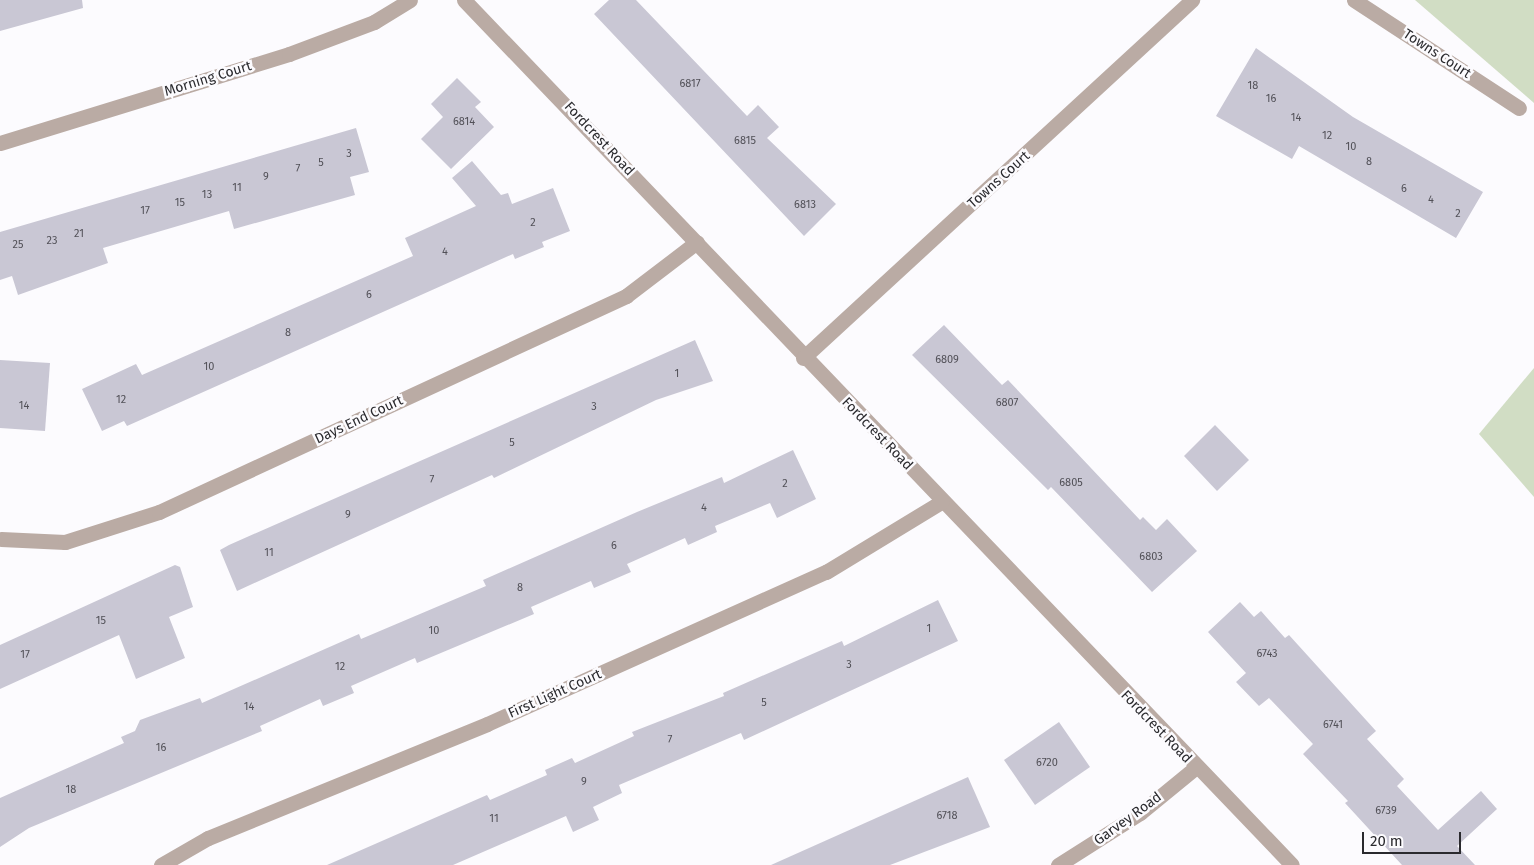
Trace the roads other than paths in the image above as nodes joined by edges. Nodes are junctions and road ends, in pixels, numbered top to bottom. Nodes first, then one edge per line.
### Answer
1 (410, 0) edge
2 (464, 0) edge
3 (1192, 0) edge
4 (1354, 0) edge
5 (1519, 108) dead end
6 (0, 143) edge
7 (697, 242) junction
8 (804, 358) junction
9 (941, 502) junction
10 (1, 539) edge
11 (1195, 768) junction
12 (161, 865) edge
13 (1058, 865) edge
14 (1292, 865) edge

1 - 6 street, Morning Court
2 - 7 street, Fordcrest Road
3 - 8 street, Towns Court
4 - 5 street, Towns Court
7 - 8 street, Fordcrest Road
7 - 10 street, Days End Court
8 - 9 street, Fordcrest Road
9 - 11 street, Fordcrest Road
9 - 12 street, First Light Court
11 - 13 street, Garvey Road
11 - 14 street, Fordcrest Road

